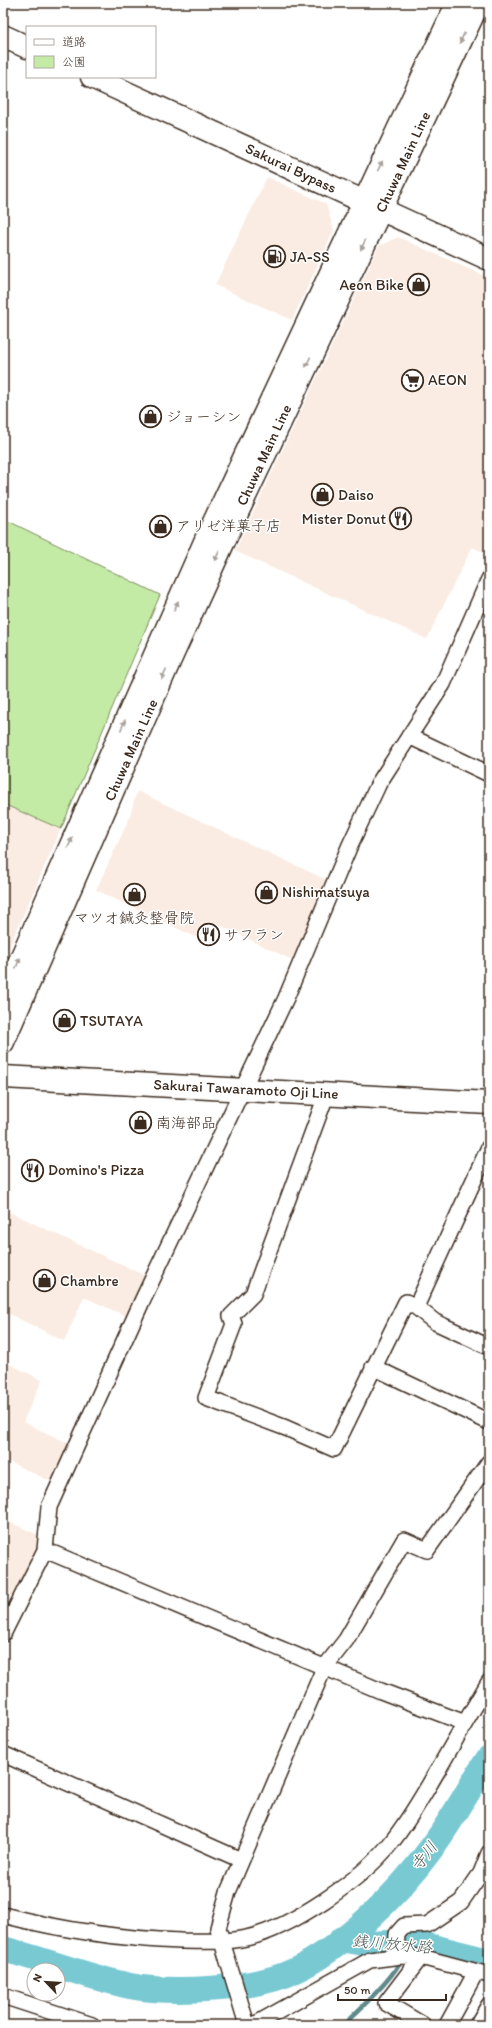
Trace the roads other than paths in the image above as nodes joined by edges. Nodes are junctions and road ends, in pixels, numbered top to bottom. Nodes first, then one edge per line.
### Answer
1 (457, 3) edge
2 (479, 3) edge
3 (3, 36) edge
4 (26, 47) edge
5 (94, 78) edge
6 (372, 205) junction
7 (489, 259) edge
8 (489, 579) edge
9 (409, 736) junction
10 (489, 774) edge
11 (3, 998) edge
12 (3, 1043) edge
13 (3, 1077) edge
14 (243, 1089) junction
15 (327, 1093) junction
16 (489, 1103) edge
17 (489, 1147) edge
18 (416, 1307) junction
19 (489, 1347) edge
20 (373, 1367) junction
21 (489, 1422) edge
22 (489, 1462) edge
23 (45, 1550) junction
24 (3, 1634) edge
25 (324, 1668) junction
26 (489, 1682) edge
27 (465, 1722) junction
28 (3, 1754) edge
29 (489, 1853) edge
30 (241, 1860) junction
31 (3, 1915) edge
32 (223, 1945) junction
33 (407, 1956) junction
34 (483, 1974) edge
35 (3, 1996) edge
36 (489, 2005) edge
37 (249, 2024) edge
38 (92, 2025) edge
39 (423, 2025) edge
40 (447, 2025) edge
41 (477, 2025) edge

6 -> 1 main road, Chuwa Main Line
2 -> 6 main road, Chuwa Main Line
3 - 4 main road
5 - 6 main road, Sakurai Bypass
6 - 7 main road, Sakurai Bypass
11 -> 6 main road, Chuwa Main Line
6 -> 12 main road, Chuwa Main Line
8 - 9 street
9 - 10 street
9 - 14 street
13 - 14 main road, Sakurai Tawaramoto Oji Line
14 - 15 main road, Sakurai Tawaramoto Oji Line
14 - 23 street
15 - 16 main road, Sakurai Tawaramoto Oji Line
15 - 20 street
17 - 18 street
18 - 19 street
18 - 20 street
20 - 21 street
22 - 25 street
23 - 24 street
23 - 25 street
25 - 27 street
25 - 30 street
26 - 27 street
27 - 32 street
28 - 30 street
29 - 33 street
30 - 32 street
31 - 32 street
32 - 37 street
33 - 34 street
33 - 37 street
33 - 39 street
34 - 40 street
35 - 38 street
36 - 41 street

